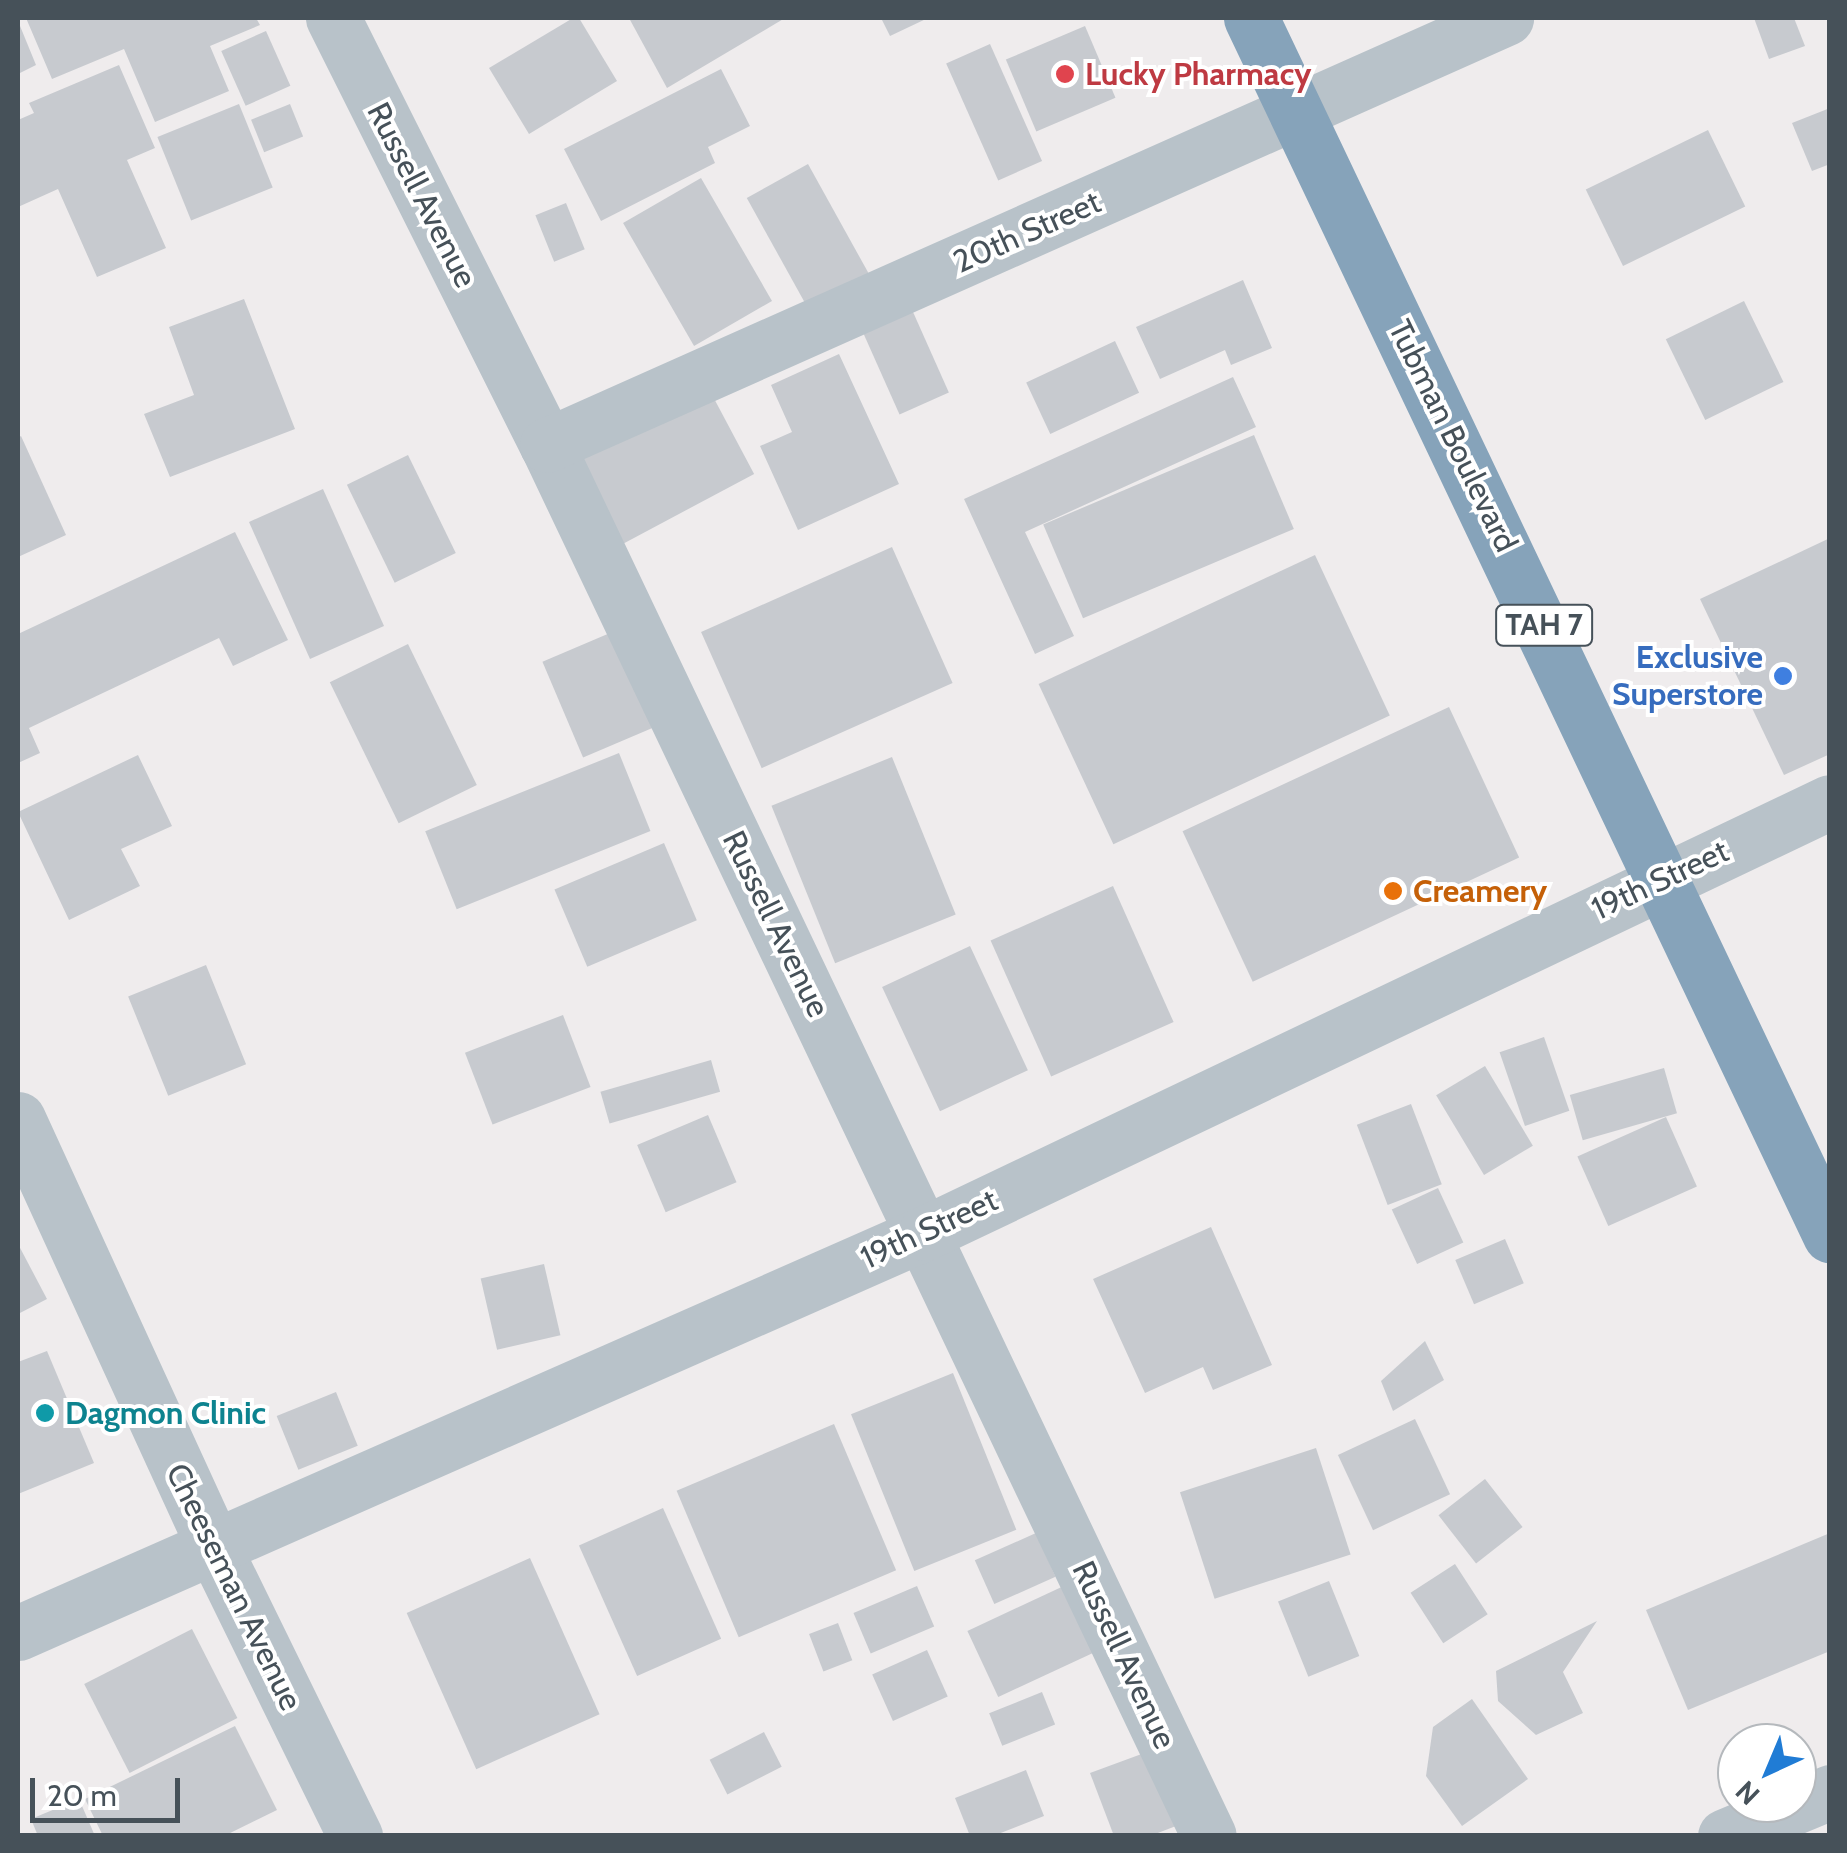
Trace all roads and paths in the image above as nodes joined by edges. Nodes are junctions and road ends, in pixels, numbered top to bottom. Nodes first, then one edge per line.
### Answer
1 (333, 18) edge
2 (1251, 18) edge
3 (1506, 18) edge
4 (1298, 113) junction
5 (547, 445) junction
6 (1830, 802) edge
7 (1664, 876) junction
8 (18, 1119) edge
9 (925, 1233) junction
10 (1830, 1235) edge
11 (214, 1548) junction
12 (18, 1633) edge
13 (1830, 1792) edge
14 (354, 1836) edge
15 (1208, 1836) edge
16 (1726, 1836) edge

1 - 5 street, Russell Avenue
2 - 4 highway, Tubman Boulevard / TAH 7
3 - 4 street, 20th Street
4 - 5 street, 20th Street
4 - 7 highway, Tubman Boulevard / TAH 7
5 - 9 street, Russell Avenue
6 - 7 street, 19th Street
7 - 9 street, 19th Street
7 - 10 highway, Tubman Boulevard / TAH 7
8 - 11 street, Cheeseman Avenue
9 - 11 street, 19th Street
9 - 15 street, Russell Avenue
11 - 12 street, 19th Street
11 - 14 street, Cheeseman Avenue
13 - 16 street

